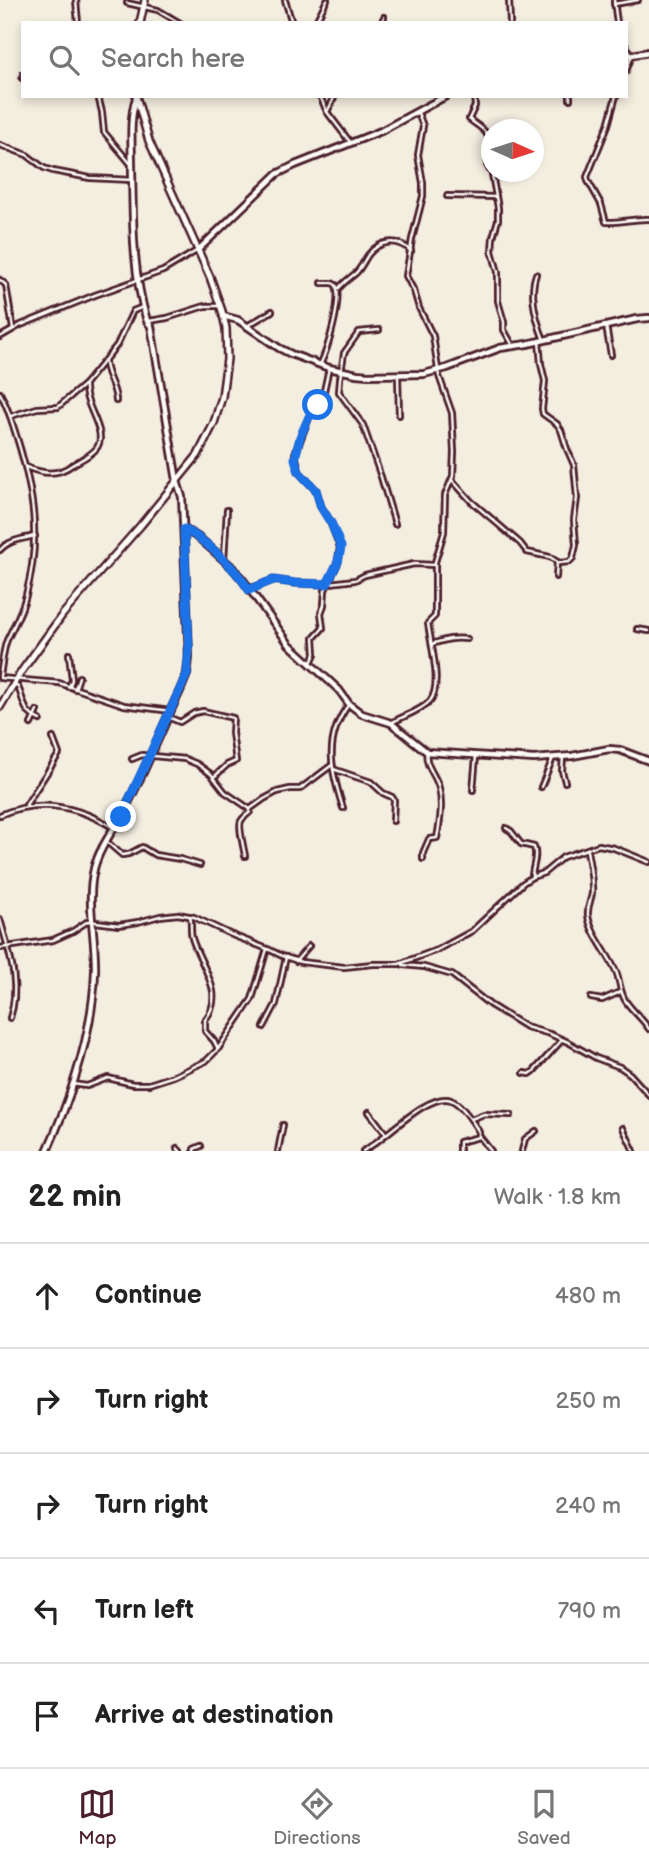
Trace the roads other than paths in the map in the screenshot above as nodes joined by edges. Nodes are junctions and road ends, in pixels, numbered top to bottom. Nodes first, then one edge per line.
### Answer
1 (76, 0) edge
2 (285, 0) edge
3 (327, 0) edge
4 (509, 0) edge
5 (638, 0) edge
6 (614, 2) edge
7 (127, 3) dead end
8 (145, 3) edge
9 (384, 17) dead end
10 (78, 21) edge
11 (140, 21) edge
12 (177, 21) edge
13 (291, 21) edge
14 (317, 21) edge
15 (382, 21) edge
16 (510, 21) edge
17 (617, 21) edge
18 (649, 52) edge
19 (629, 55) edge
20 (98, 98) edge
21 (136, 98) edge
22 (136, 98) edge
23 (321, 98) edge
24 (334, 98) edge
25 (443, 98) edge
26 (474, 98) edge
27 (615, 98) edge
28 (327, 112) junction
29 (418, 113) junction
30 (481, 127) edge
31 (350, 142) junction
32 (0, 145) edge
33 (132, 166) junction
34 (133, 180) junction
35 (493, 182) edge
36 (447, 196) dead end
37 (496, 197) junction
38 (649, 219) edge
39 (198, 250) junction
40 (411, 251) junction
41 (536, 274) dead end
42 (0, 280) edge
43 (137, 281) junction
44 (322, 283) dead end
45 (338, 289) junction
46 (220, 306) junction
47 (143, 307) junction
48 (272, 311) dead end
49 (223, 316) junction
50 (649, 318) edge
51 (147, 321) junction
52 (247, 326) junction
53 (606, 326) junction
54 (13, 329) junction
55 (379, 330) dead end
56 (0, 337) edge
57 (542, 340) junction
58 (512, 345) junction
59 (611, 355) dead end
60 (105, 360) junction
61 (320, 365) junction
62 (329, 368) junction
63 (342, 370) junction
64 (439, 370) junction
65 (398, 374) junction
66 (85, 384) junction
67 (0, 393) edge
68 (116, 401) dead end
69 (399, 415) dead end
70 (10, 416) junction
71 (26, 467) junction
72 (452, 480) junction
73 (177, 481) junction
74 (227, 510) dead end
75 (395, 524) dead end
76 (184, 529) junction
77 (35, 536) junction
78 (0, 550) edge
79 (224, 560) junction
80 (557, 562) junction
81 (434, 565) junction
82 (556, 577) dead end
83 (327, 584) junction
84 (249, 590) junction
85 (636, 629) dead end
86 (649, 631) edge
87 (467, 639) dead end
88 (432, 644) junction
89 (0, 652) edge
90 (69, 654) dead end
91 (4, 655) junction
92 (310, 664) junction
93 (0, 677) edge
94 (79, 677) dead end
95 (15, 681) junction
96 (69, 687) junction
97 (75, 689) junction
98 (349, 704) junction
99 (0, 707) edge
100 (37, 711) dead end
101 (169, 714) junction
102 (34, 718) junction
103 (40, 720) dead end
104 (391, 723) junction
105 (32, 724) dead end
106 (52, 738) dead end
107 (427, 752) junction
108 (476, 755) junction
109 (150, 756) junction
110 (563, 757) junction
111 (553, 758) junction
112 (132, 759) dead end
113 (649, 761) edge
114 (332, 767) junction
115 (215, 777) junction
116 (565, 782) dead end
117 (541, 787) dead end
118 (473, 790) dead end
119 (25, 807) junction
120 (343, 808) dead end
121 (250, 809) junction
122 (0, 815) edge
123 (393, 821) dead end
124 (114, 828) junction
125 (506, 828) dead end
126 (107, 842) junction
127 (587, 850) junction
128 (245, 856) dead end
129 (423, 859) dead end
130 (649, 862) edge
131 (200, 865) dead end
132 (532, 877) junction
133 (190, 916) junction
134 (0, 919) edge
135 (92, 921) junction
136 (309, 946) dead end
137 (9, 947) junction
138 (0, 948) edge
139 (267, 948) junction
140 (286, 957) junction
141 (296, 961) junction
142 (405, 962) junction
143 (399, 964) junction
144 (410, 965) junction
145 (620, 992) junction
146 (591, 998) dead end
147 (10, 1018) dead end
148 (264, 1027) dead end
149 (649, 1029) edge
150 (562, 1039) junction
151 (218, 1049) junction
152 (524, 1073) dead end
153 (72, 1084) junction
154 (649, 1095) edge
155 (369, 1112) dead end
156 (511, 1115) dead end
157 (471, 1119) junction
158 (283, 1125) dead end
159 (623, 1128) dead end
160 (536, 1131) dead end
161 (386, 1134) junction
162 (480, 1135) junction
163 (201, 1146) dead end
164 (47, 1151) edge
165 (194, 1151) edge
166 (278, 1151) edge
167 (363, 1151) edge
168 (459, 1151) edge
169 (491, 1151) edge
170 (522, 1151) edge
171 (634, 1151) edge

1 - 10 street
2 - 13 street
3 - 14 street
4 - 16 street
5 - 6 street
6 - 17 street
7 - 8 street
8 - 11 main road
8 - 12 street
9 - 15 street
18 - 19 street
20 - 33 street
21 - 33 street
22 - 39 main road
23 - 28 street
24 - 28 street
25 - 29 street
26 - 30 street
27 - 38 street
28 - 31 street
29 - 31 street
29 - 40 street
31 - 39 street
32 - 34 street
33 - 34 street
34 - 43 street
35 - 37 street
36 - 37 street
37 - 58 street
39 - 43 street
39 - 46 main road
40 - 45 street
40 - 64 street
41 - 57 street
42 - 54 street
43 - 47 street
43 - 54 street
44 - 45 street
45 - 61 street
46 - 49 main road
46 - 51 street
47 - 51 street
47 - 60 street
48 - 52 street
49 - 52 street
49 - 73 main road
50 - 53 street
51 - 73 street
52 - 61 street
53 - 57 street
53 - 59 street
54 - 56 street
55 - 63 street
57 - 58 street
57 - 80 street
58 - 64 street
60 - 66 street
60 - 68 street
61 - 62 street
62 - 63 street
62 - 83 street
63 - 65 street
63 - 75 street
64 - 65 street
64 - 72 street
65 - 69 street
66 - 70 street
66 - 71 street
67 - 70 street
70 - 71 street
71 - 77 street
72 - 80 street
72 - 81 street
73 - 76 street
73 - 95 main road
74 - 79 street
76 - 79 street
76 - 101 street
77 - 78 street
77 - 91 street
79 - 84 street
80 - 82 street
81 - 83 street
81 - 88 street
83 - 84 street
83 - 92 street
84 - 92 street
85 - 86 street
87 - 88 street
88 - 104 street
89 - 91 street
90 - 96 street
91 - 93 street
92 - 98 street
93 - 95 street
94 - 97 street
95 - 96 street
95 - 99 main road
95 - 102 street
96 - 97 street
97 - 101 street
98 - 104 street
98 - 114 street
100 - 102 street
101 - 109 street
101 - 115 street
102 - 103 street
102 - 105 street
104 - 107 street
106 - 119 street
107 - 108 street
107 - 129 street
108 - 111 street
108 - 118 street
109 - 112 street
109 - 115 street
109 - 124 street
110 - 111 street
110 - 113 street
110 - 116 street
111 - 117 street
114 - 120 street
114 - 121 street
114 - 123 street
115 - 121 street
119 - 122 street
119 - 124 street
121 - 128 street
124 - 126 street
125 - 132 street
126 - 131 street
126 - 135 street
127 - 130 street
127 - 132 street
127 - 145 street
132 - 142 street
133 - 135 street
133 - 139 street
133 - 151 street
134 - 137 street
135 - 137 street
135 - 153 street
136 - 141 street
137 - 138 street
137 - 147 street
139 - 140 street
139 - 151 street
140 - 141 street
140 - 148 street
141 - 143 street
142 - 143 street
142 - 144 street
143 - 144 street
144 - 150 street
145 - 146 street
145 - 149 street
150 - 152 street
150 - 154 street
151 - 153 street
153 - 164 street
155 - 161 street
156 - 157 street
157 - 161 street
157 - 162 street
158 - 166 street
159 - 171 street
160 - 170 street
161 - 167 street
162 - 168 street
162 - 169 street
163 - 165 street

